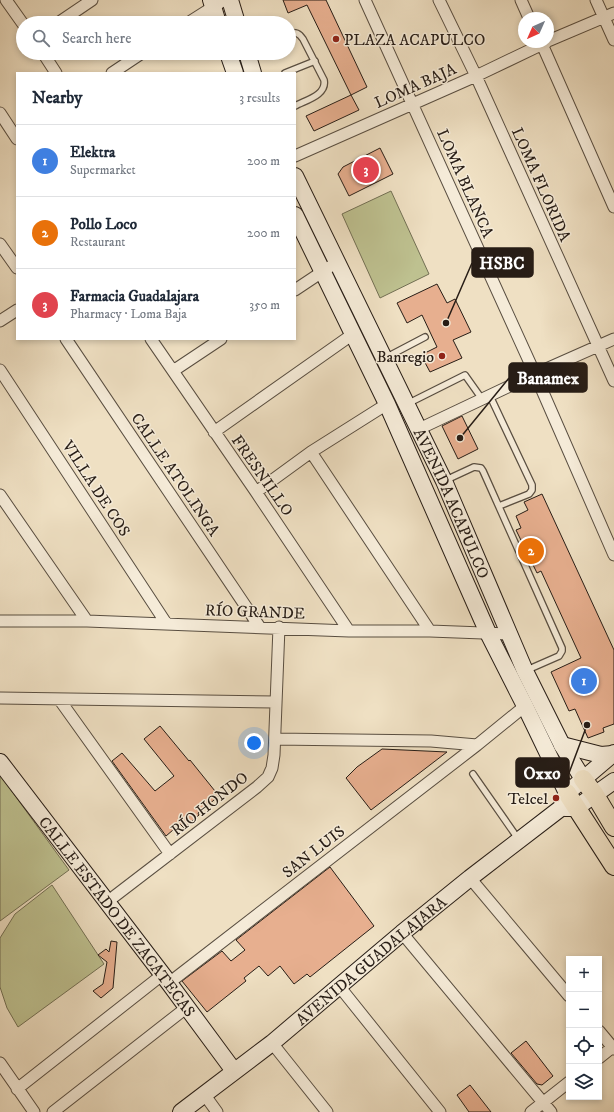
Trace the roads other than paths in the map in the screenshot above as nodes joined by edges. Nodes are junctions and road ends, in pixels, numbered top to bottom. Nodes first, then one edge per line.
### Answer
1 (6, 0) edge
2 (92, 0) edge
3 (230, 0) edge
4 (365, 0) edge
5 (439, 0) edge
6 (521, 0) edge
7 (596, 0) edge
8 (216, 2) edge
9 (526, 12) edge
10 (17, 16) edge
11 (68, 16) edge
12 (197, 16) edge
13 (217, 16) edge
14 (235, 16) edge
15 (609, 16) edge
16 (296, 33) edge
17 (554, 38) edge
18 (614, 40) edge
19 (532, 48) edge
20 (547, 48) edge
21 (48, 60) edge
22 (132, 60) edge
23 (230, 60) edge
24 (249, 60) edge
25 (315, 61) junction
26 (55, 72) edge
27 (114, 72) edge
28 (235, 72) edge
29 (253, 72) edge
30 (287, 72) edge
31 (476, 76) junction
32 (412, 103) junction
33 (296, 105) edge
34 (0, 113) edge
35 (16, 137) edge
36 (296, 156) edge
37 (296, 178) edge
38 (614, 207) edge
39 (296, 218) edge
40 (0, 244) edge
41 (337, 262) junction
42 (16, 267) edge
43 (322, 272) junction
44 (296, 289) edge
45 (16, 311) edge
46 (0, 321) edge
47 (353, 334) junction
48 (425, 337) dead end
49 (614, 339) edge
50 (67, 340) edge
51 (152, 340) edge
52 (220, 340) edge
53 (598, 346) junction
54 (384, 358) junction
55 (0, 370) edge
56 (173, 371) junction
57 (535, 374) junction
58 (614, 381) edge
59 (486, 397) junction
60 (387, 404) junction
61 (407, 404) junction
62 (419, 429) junction
63 (214, 432) junction
64 (311, 452) junction
65 (444, 481) junction
66 (256, 492) junction
67 (0, 495) edge
68 (499, 506) junction
69 (614, 555) edge
70 (0, 621) edge
71 (88, 621) junction
72 (166, 624) junction
73 (259, 626) junction
74 (279, 627) junction
75 (349, 631) junction
76 (430, 631) junction
77 (488, 633) junction
78 (510, 634) junction
79 (526, 671) junction
80 (0, 698) edge
81 (59, 699) junction
82 (276, 702) junction
83 (525, 706) junction
84 (275, 739) junction
85 (477, 745) junction
86 (562, 745) junction
87 (614, 753) edge
88 (0, 762) edge
89 (473, 774) dead end
90 (583, 779) junction
91 (614, 781) edge
92 (595, 795) junction
93 (568, 803) junction
94 (614, 827) edge
95 (519, 840) junction
96 (170, 854) junction
97 (614, 866) edge
98 (470, 878) junction
99 (107, 902) junction
100 (402, 933) junction
101 (165, 979) junction
102 (339, 986) junction
103 (566, 992) edge
104 (186, 1008) junction
105 (602, 1034) edge
106 (272, 1043) junction
107 (614, 1048) edge
108 (602, 1056) edge
109 (0, 1063) edge
110 (234, 1071) junction
111 (566, 1084) edge
112 (17, 1089) junction
113 (204, 1094) junction
114 (543, 1103) junction
115 (34, 1112) edge
116 (53, 1112) edge
117 (181, 1112) edge
118 (217, 1112) edge
119 (327, 1112) edge
120 (440, 1112) edge
121 (531, 1112) edge
122 (551, 1112) edge

1 - 10 street
2 - 11 street
3 - 14 main road
4 - 32 street, LOMA BLANCA
5 - 31 street, LOMA FLORIDA
6 - 9 street
7 - 15 street
8 - 12 street
8 - 13 main road
15 - 17 street, LOMA BAJA
15 - 18 street
16 - 25 lane
19 - 31 street, LOMA BAJA
20 - 38 street
21 - 26 street
22 - 27 street
23 - 28 main road
24 - 29 main road
25 - 30 lane
25 - 33 lane
31 - 32 street, LOMA BAJA
31 - 53 street, LOMA FLORIDA
32 - 36 street, LOMA BAJA
32 - 57 street, LOMA BLANCA
34 - 35 street
37 - 41 main road, AVENIDA ACAPULCO
39 - 43 main road, AVENIDA ACAPULCO
40 - 42 street
41 - 43 street
41 - 54 main road, AVENIDA ACAPULCO
43 - 44 street
43 - 47 main road, AVENIDA ACAPULCO
45 - 46 street
47 - 60 main road, AVENIDA ACAPULCO
47 - 63 street
48 - 54 lane
49 - 53 street
50 - 73 street, CALLE ATOLINGA
51 - 56 street, FRESNILLO
52 - 56 street
53 - 57 street
53 - 58 street, LOMA FLORIDA
54 - 61 main road, AVENIDA ACAPULCO
55 - 72 street, VILLA DE COS
56 - 63 street, FRESNILLO
57 - 59 street
57 - 69 street, LOMA BLANCA
59 - 61 lane
59 - 62 street
59 - 68 lane
60 - 64 street
60 - 77 main road, AVENIDA ACAPULCO
61 - 62 main road, AVENIDA ACAPULCO
62 - 65 main road, AVENIDA ACAPULCO
63 - 66 street, FRESNILLO
64 - 66 street
64 - 76 street
65 - 68 lane
65 - 78 main road, AVENIDA ACAPULCO
66 - 75 street, FRESNILLO
67 - 71 street
68 - 79 lane
70 - 71 street, RÍO GRANDE
71 - 72 street, RÍO GRANDE
72 - 73 street, RÍO GRANDE
73 - 74 street, RÍO GRANDE
74 - 75 street, RÍO GRANDE
74 - 82 street, RÍO HONDO
75 - 76 street, RÍO GRANDE
76 - 77 street, RÍO GRANDE
77 - 78 street, RÍO GRANDE
77 - 83 main road, AVENIDA ACAPULCO
78 - 79 main road, AVENIDA ACAPULCO
79 - 86 main road, AVENIDA ACAPULCO
80 - 81 street
81 - 82 street
81 - 96 street
82 - 84 street, RÍO HONDO
83 - 85 street, SAN LUIS
83 - 93 main road, AVENIDA ACAPULCO
84 - 85 street
84 - 96 street, RÍO HONDO
85 - 101 street, SAN LUIS
86 - 87 main road
86 - 90 main road, AVENIDA ACAPULCO
87 - 90 main road, AVENIDA GUADALAJARA
88 - 99 main road, CALLE ESTADO DE ZACATECAS
89 - 95 lane
90 - 92 main road, AVENIDA ACAPULCO
90 - 93 main road, AVENIDA GUADALAJARA
91 - 92 main road, AVENIDA GUADALAJARA
92 - 93 main road, AVENIDA GUADALAJARA
92 - 94 main road, AVENIDA ACAPULCO
93 - 95 main road, AVENIDA GUADALAJARA
93 - 97 main road, AVENIDA ACAPULCO
95 - 98 main road, AVENIDA GUADALAJARA
96 - 99 street, RÍO HONDO
98 - 100 main road, AVENIDA GUADALAJARA
98 - 103 street
99 - 101 main road, CALLE ESTADO DE ZACATECAS
100 - 102 main road, AVENIDA GUADALAJARA
100 - 114 street
101 - 104 main road, CALLE ESTADO DE ZACATECAS
101 - 112 street, SAN LUIS
102 - 106 main road, AVENIDA GUADALAJARA
102 - 120 street
104 - 110 main road, CALLE ESTADO DE ZACATECAS
104 - 116 street
105 - 107 street
106 - 110 main road, AVENIDA GUADALAJARA
106 - 119 street
107 - 108 street
109 - 112 street
110 - 113 main road, AVENIDA GUADALAJARA
111 - 114 street
112 - 115 street
113 - 117 main road, AVENIDA GUADALAJARA
113 - 118 street
114 - 121 street
114 - 122 street

